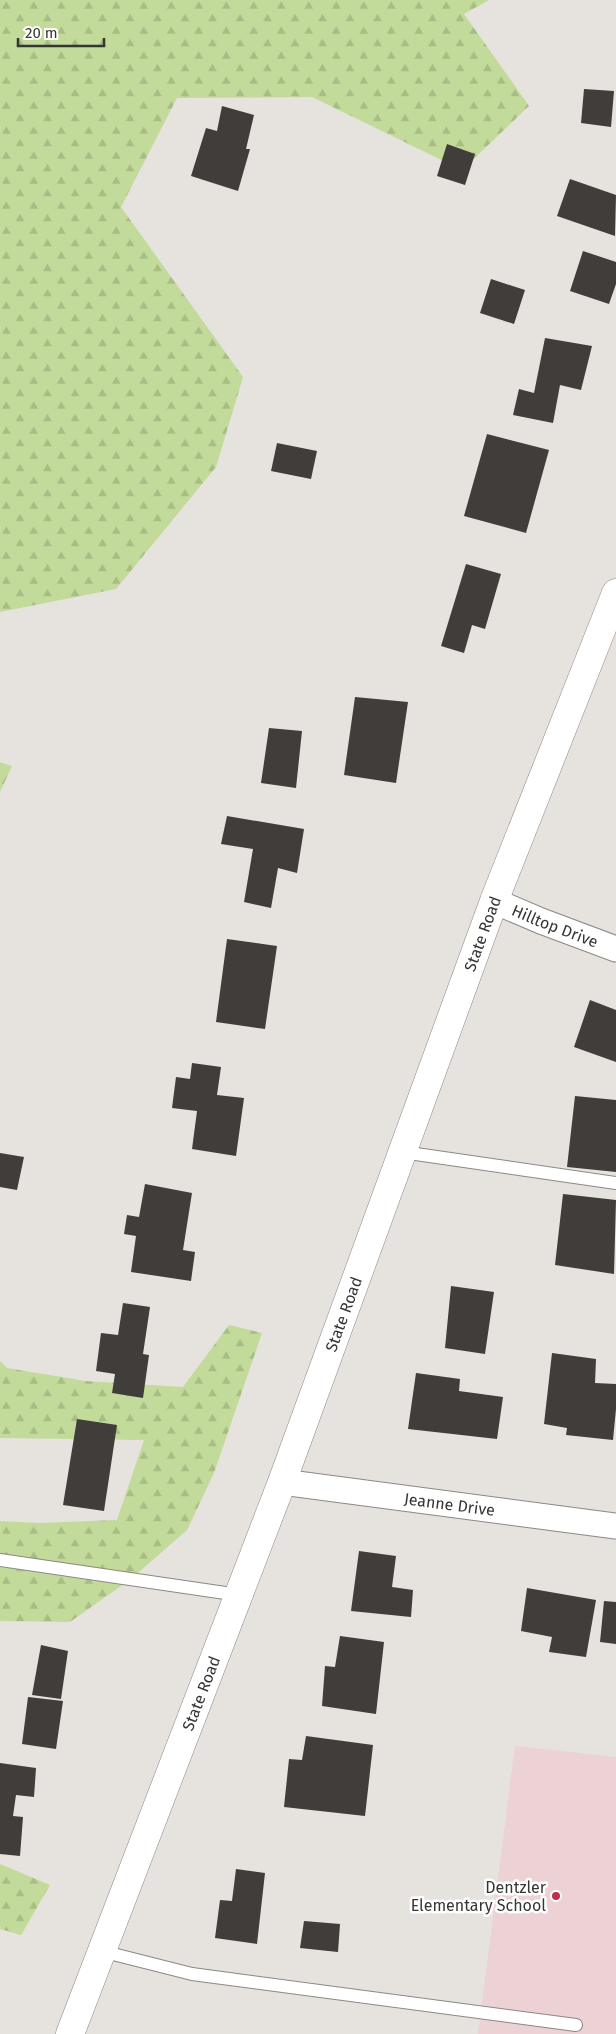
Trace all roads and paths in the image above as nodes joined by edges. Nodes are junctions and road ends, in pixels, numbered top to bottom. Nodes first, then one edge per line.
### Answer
1 (616, 594) edge
2 (494, 901) junction
3 (616, 949) edge
4 (402, 1152) junction
5 (616, 1183) edge
6 (282, 1482) junction
7 (616, 1526) edge
8 (0, 1560) edge
9 (239, 1595) junction
10 (102, 1951) junction
11 (576, 2025) dead end
12 (70, 2034) edge

1 - 2 main road, State Road
2 - 3 street, Hilltop Drive
2 - 4 main road, State Road
4 - 5 lane
4 - 6 main road, State Road
6 - 7 street, Jeanne Drive
6 - 9 main road, State Road
8 - 9 lane
9 - 10 main road, State Road
10 - 11 lane
10 - 12 main road, State Road

